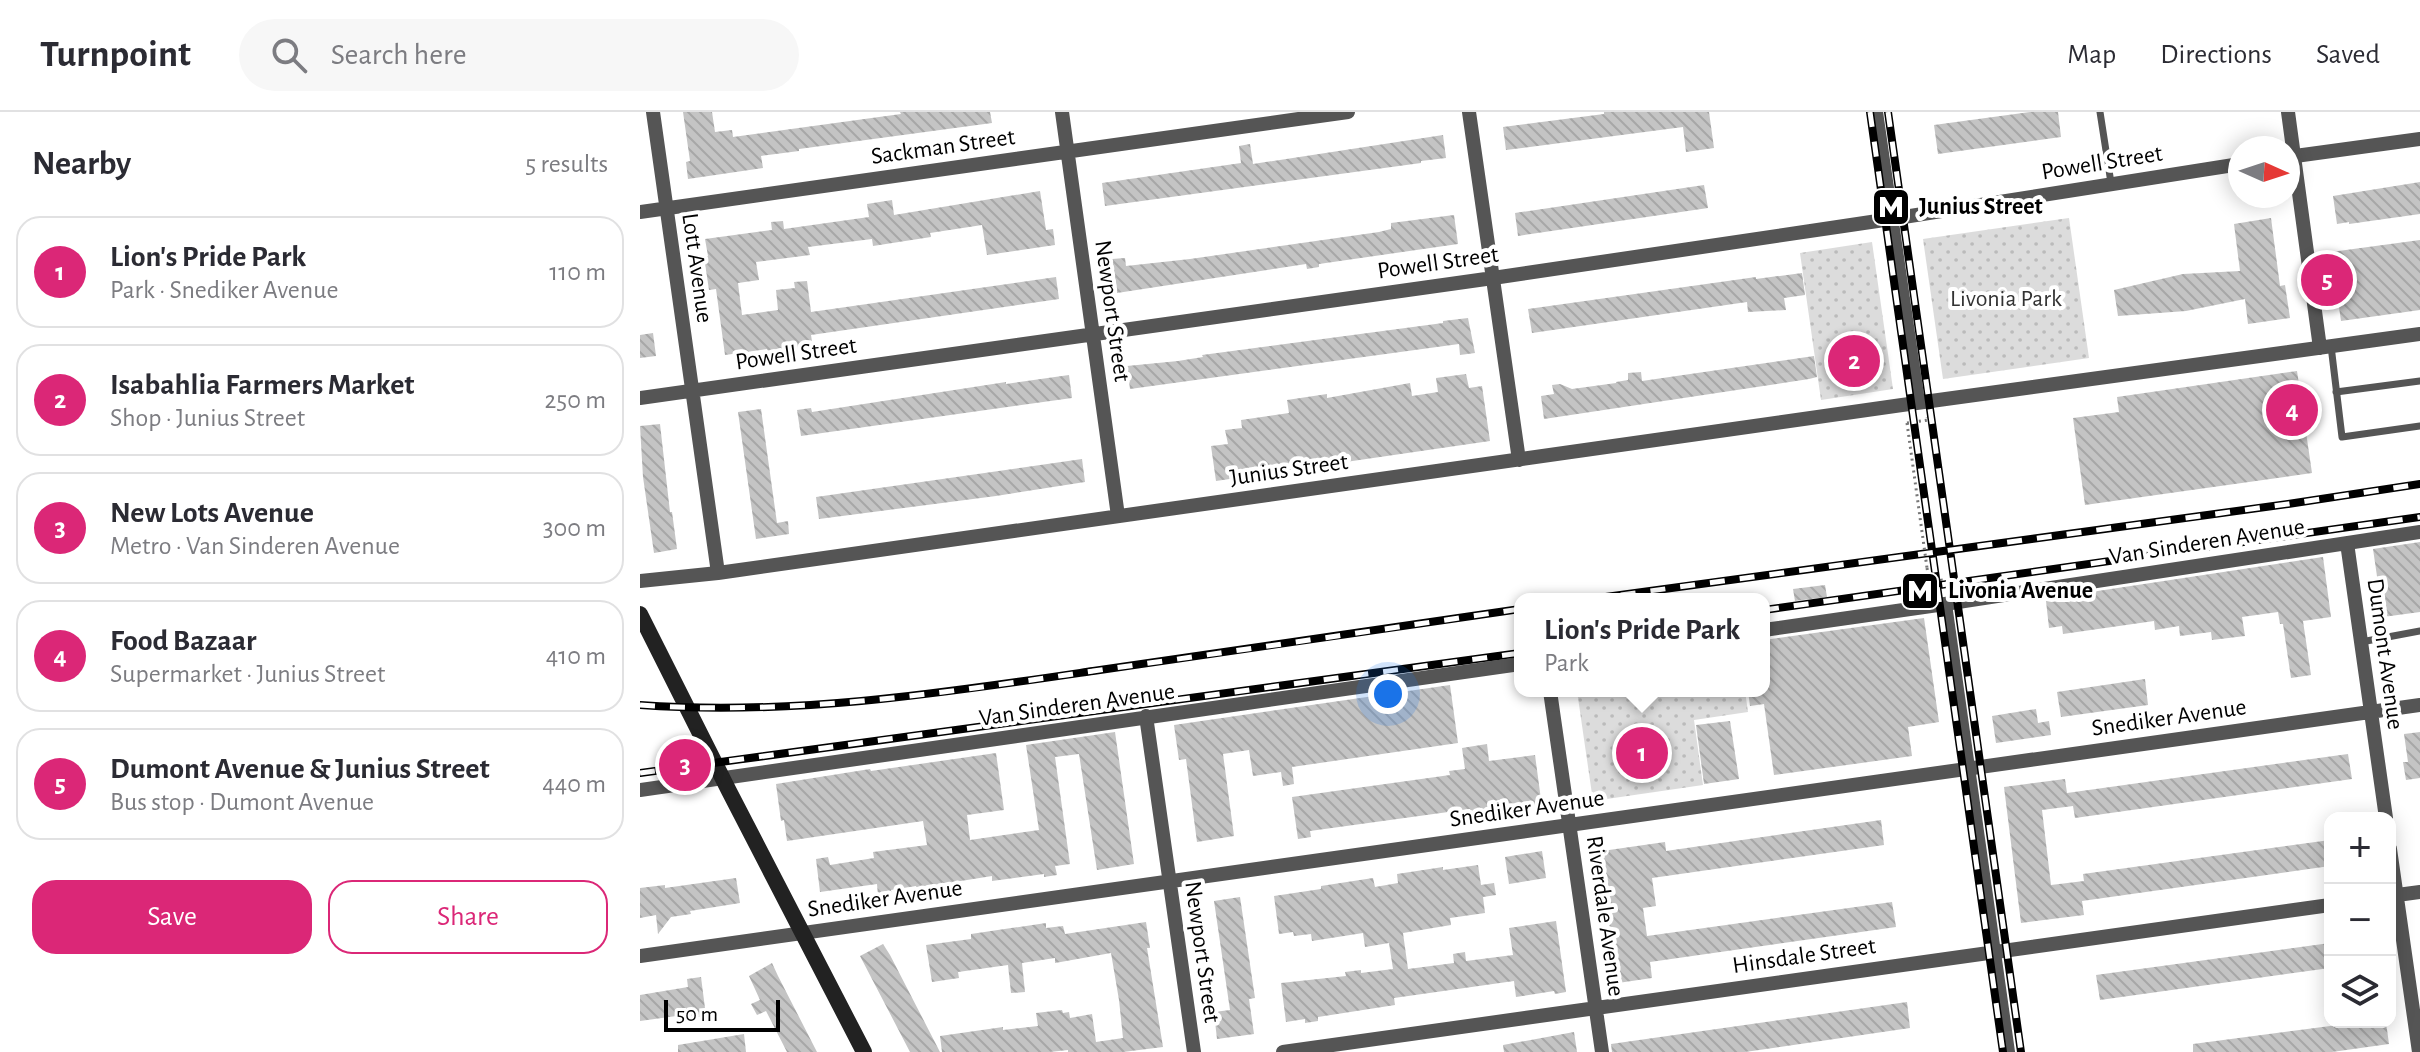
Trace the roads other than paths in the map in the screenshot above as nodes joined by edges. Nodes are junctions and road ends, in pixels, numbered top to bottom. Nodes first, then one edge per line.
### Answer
1 (653, 112) edge
2 (1062, 112) edge
3 (1348, 112) edge
4 (1469, 112) edge
5 (1876, 112) edge
6 (2100, 112) edge
7 (2288, 112) edge
8 (2290, 136) edge
9 (2420, 139) edge
10 (1067, 152) junction
11 (2300, 156) edge
12 (2228, 166) edge
13 (2111, 183) junction
14 (2300, 207) edge
15 (667, 208) junction
16 (640, 212) edge
17 (1891, 219) junction
18 (1493, 278) junction
19 (1093, 334) junction
20 (2420, 334) edge
21 (2325, 347) junction
22 (2420, 381) edge
23 (693, 390) junction
24 (2336, 392) junction
25 (640, 398) edge
26 (1918, 402) junction
27 (2420, 426) edge
28 (1519, 460) junction
29 (1118, 516) junction
30 (2420, 532) edge
31 (2347, 543) junction
32 (718, 573) junction
33 (640, 581) edge
34 (1943, 600) junction
35 (640, 614) edge
36 (1770, 629) edge
37 (2420, 631) edge
38 (2361, 642) junction
39 (1514, 665) edge
40 (1551, 697) edge
41 (2420, 705) edge
42 (2371, 712) junction
43 (1146, 716) junction
44 (1968, 768) junction
45 (723, 780) junction
46 (640, 790) edge
47 (2385, 812) edge
48 (1570, 825) junction
49 (1170, 881) junction
50 (2420, 892) edge
51 (2396, 896) edge
52 (2324, 906) edge
53 (2396, 914) edge
54 (803, 934) junction
55 (1994, 952) junction
56 (640, 956) edge
57 (1596, 1008) junction
58 (864, 1052) edge
59 (1194, 1052) edge
60 (1283, 1052) edge
61 (1602, 1052) edge
62 (2008, 1052) edge
63 (2419, 1052) edge

1 - 15 street, Lott Avenue
2 - 10 street, Newport Street
3 - 10 street, Sackman Street
4 - 18 street
5 - 17 street
6 - 13 lane
7 - 8 street
9 - 11 street
10 - 15 street, Sackman Street
10 - 19 street, Newport Street
12 - 13 street, Powell Street
13 - 17 street, Powell Street
14 - 21 street
15 - 16 street, Sackman Street
15 - 23 street, Lott Avenue
17 - 18 street, Powell Street
17 - 26 street
18 - 19 street, Powell Street
18 - 28 street
19 - 23 street, Powell Street
19 - 29 street, Newport Street
20 - 21 street, Junius Street
21 - 24 lane
21 - 26 street, Junius Street
22 - 24 lane
23 - 25 street, Powell Street
23 - 32 street, Lott Avenue
24 - 27 lane
26 - 28 street, Junius Street
28 - 29 street, Junius Street
29 - 32 street, Junius Street
30 - 31 street, Van Sinderen Avenue
31 - 34 street, Van Sinderen Avenue
31 - 38 street, Dumont Avenue
32 - 33 street, Junius Street
34 - 36 street, Van Sinderen Avenue
34 - 44 street
35 - 45 street
37 - 38 lane
38 - 42 street, Dumont Avenue
39 - 43 street, Van Sinderen Avenue
40 - 48 street, Riverdale Avenue
41 - 42 street, Snediker Avenue
42 - 44 street, Snediker Avenue
42 - 47 street, Dumont Avenue
43 - 45 street, Van Sinderen Avenue
43 - 49 street, Newport Street
44 - 48 street, Snediker Avenue
44 - 55 street
45 - 46 street, Van Sinderen Avenue
45 - 54 street
48 - 49 street, Snediker Avenue
48 - 57 street, Riverdale Avenue
49 - 54 street, Snediker Avenue
49 - 59 street, Newport Street
50 - 51 street
52 - 55 street, Hinsdale Street
53 - 63 street
54 - 56 street, Snediker Avenue
54 - 58 street
55 - 57 street, Hinsdale Street
55 - 62 street
57 - 60 street, Hinsdale Street
57 - 61 street, Riverdale Avenue

